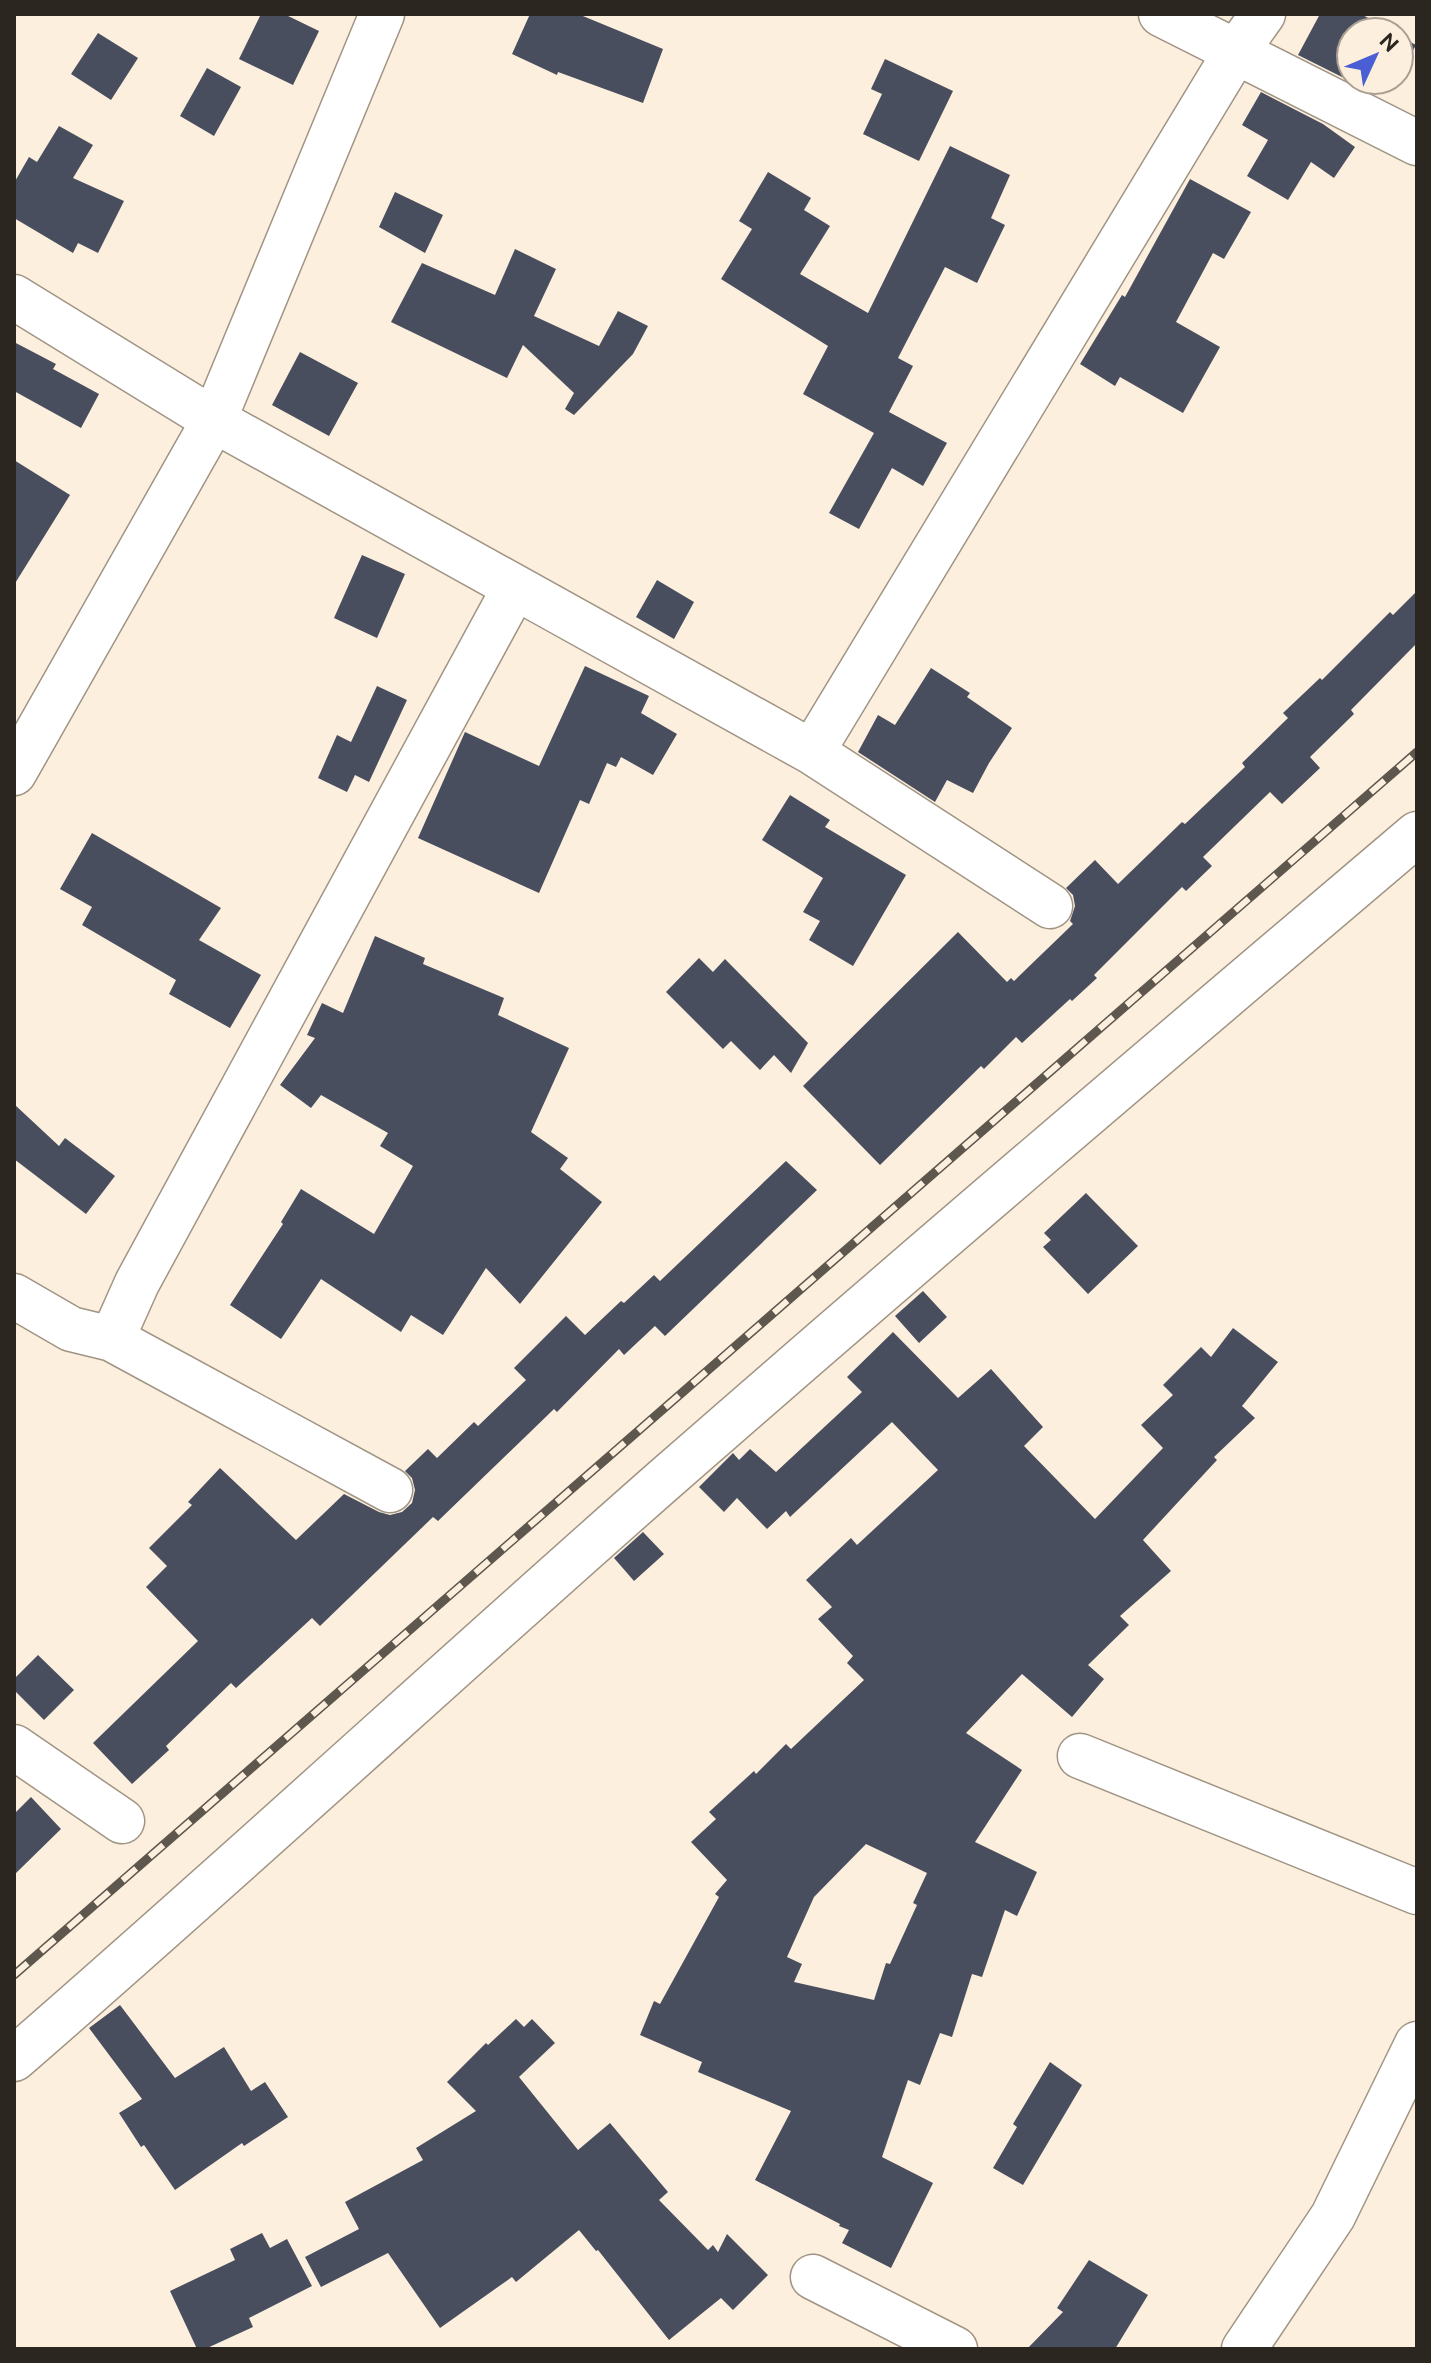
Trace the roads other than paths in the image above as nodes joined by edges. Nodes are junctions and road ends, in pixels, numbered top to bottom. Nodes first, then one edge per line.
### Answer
1 (1161, 14) edge
2 (1263, 14) edge
3 (382, 15) edge
4 (1235, 53) junction
5 (1417, 143) edge
6 (14, 297) edge
7 (214, 420) junction
8 (515, 587) junction
9 (812, 752) junction
10 (14, 773) edge
11 (1417, 834) edge
12 (1050, 906) dead end
13 (14, 1296) edge
14 (112, 1339) junction
15 (390, 1490) dead end
16 (14, 1747) edge
17 (1080, 1756) dead end
18 (122, 1821) dead end
19 (1417, 1892) edge
20 (1417, 2044) edge
21 (14, 2059) edge
22 (813, 2277) dead end
23 (955, 2349) edge
24 (1244, 2349) edge

1 - 4 street
2 - 4 street
3 - 7 street
4 - 5 street
4 - 9 street
6 - 7 street
7 - 8 street
7 - 10 street
8 - 9 street
8 - 14 street
9 - 12 street
11 - 21 street
13 - 14 street
14 - 15 street
16 - 18 street
17 - 19 street
20 - 24 street
22 - 23 street

